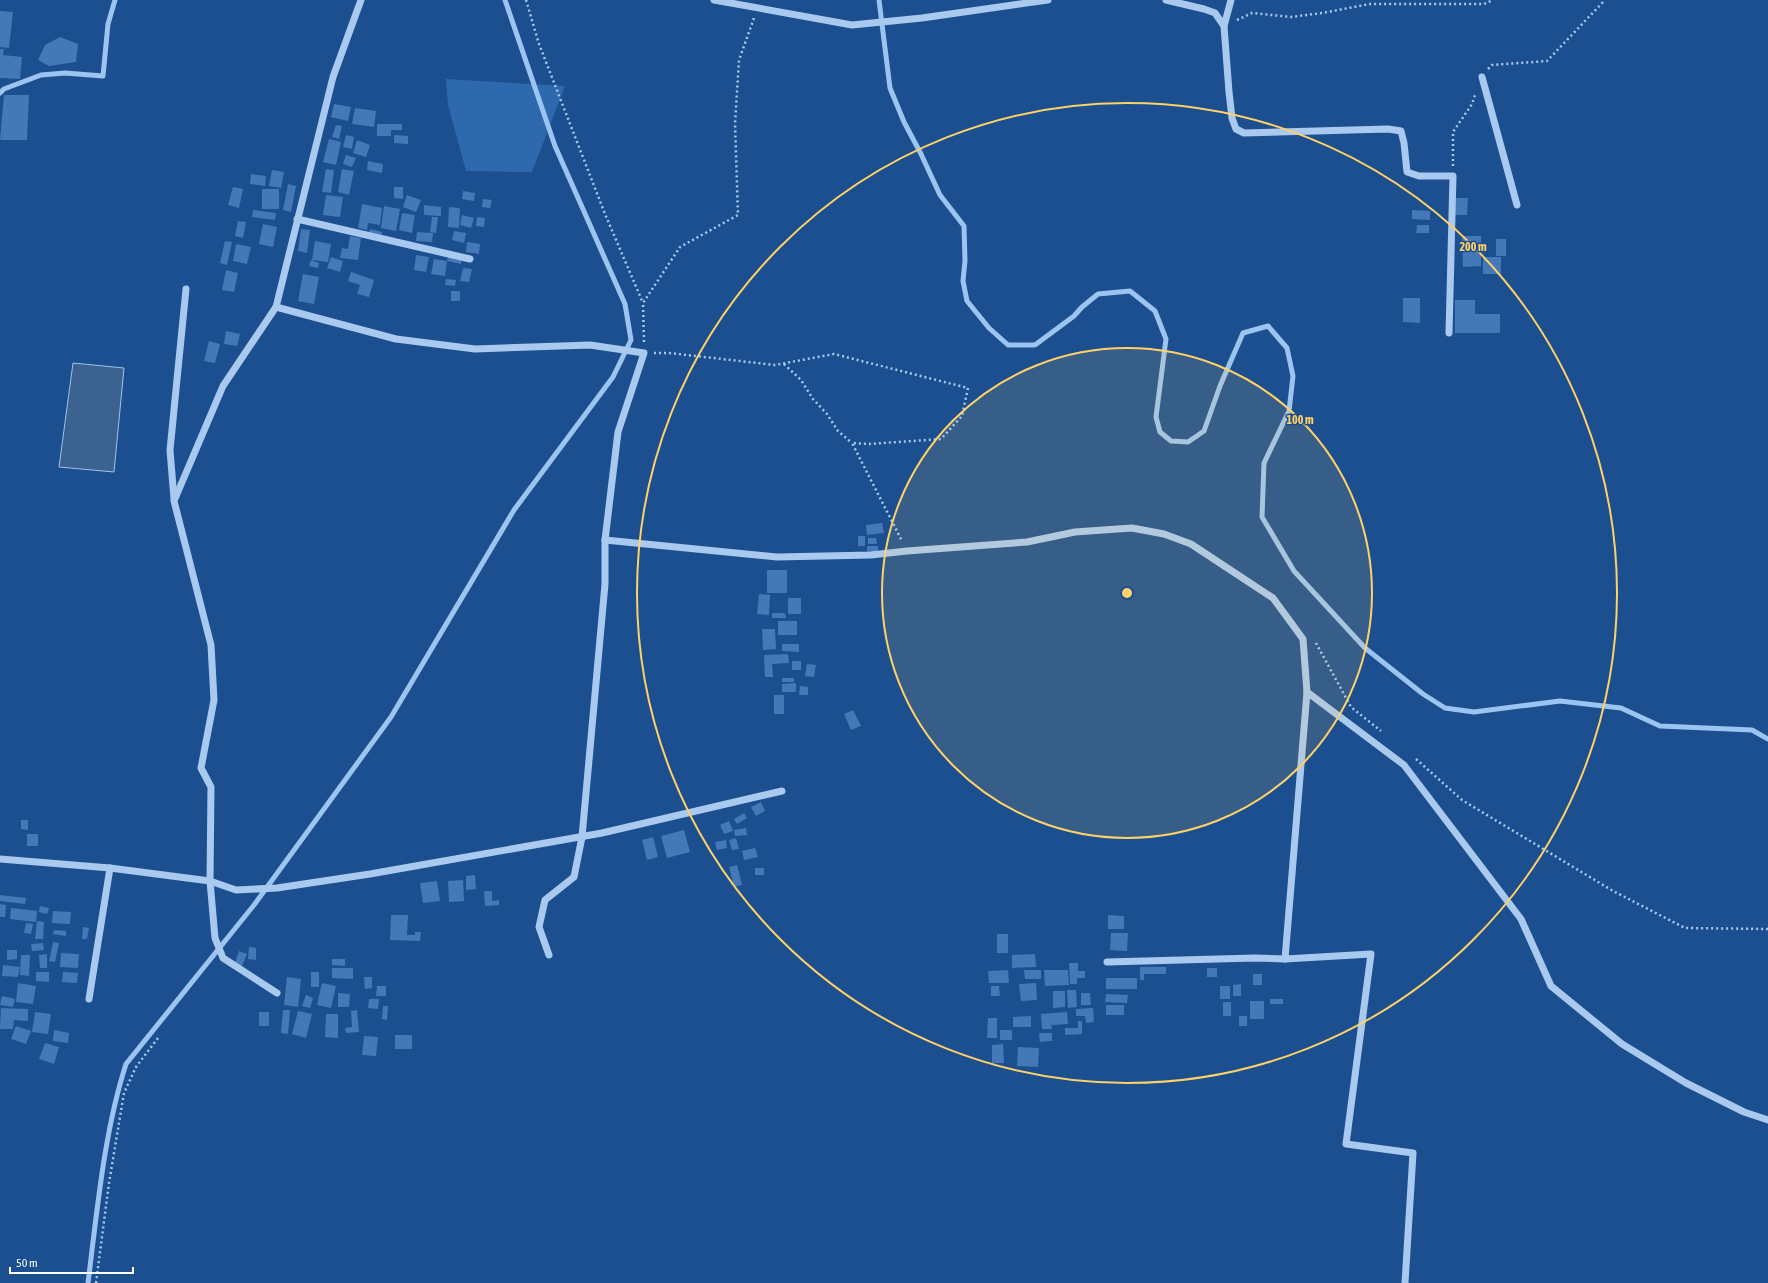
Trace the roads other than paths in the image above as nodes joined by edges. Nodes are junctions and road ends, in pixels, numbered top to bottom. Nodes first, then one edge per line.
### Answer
1 (361, 0) edge
2 (714, 0) edge
3 (1048, 0) edge
4 (1166, 0) edge
5 (1231, 0) edge
6 (1224, 26) junction
7 (1482, 78) road end
8 (1518, 205) dead end
9 (297, 219) junction
10 (470, 259) dead end
11 (186, 289) dead end
12 (276, 307) junction
13 (1449, 333) dead end
14 (174, 501) junction
15 (605, 540) junction
16 (1307, 692) junction
17 (782, 791) dead end
18 (582, 837) junction
19 (0, 859) edge
20 (110, 868) junction
21 (210, 881) junction
22 (549, 955) dead end
23 (1285, 959) junction
24 (1107, 962) dead end
25 (278, 994) dead end
26 (89, 999) dead end
27 (1768, 1120) edge
28 (1405, 1283) edge

1 - 9 street
2 - 3 street
4 - 6 street
5 - 6 street
6 - 13 street
7 - 8 street
9 - 10 street
9 - 12 street
11 - 14 street
12 - 14 street
12 - 15 street
14 - 21 street
15 - 16 street
15 - 18 street
16 - 23 street
16 - 27 street
17 - 18 street
18 - 21 street
18 - 22 street
19 - 20 street
20 - 21 street
20 - 26 street
21 - 25 street
23 - 24 street
23 - 28 street

